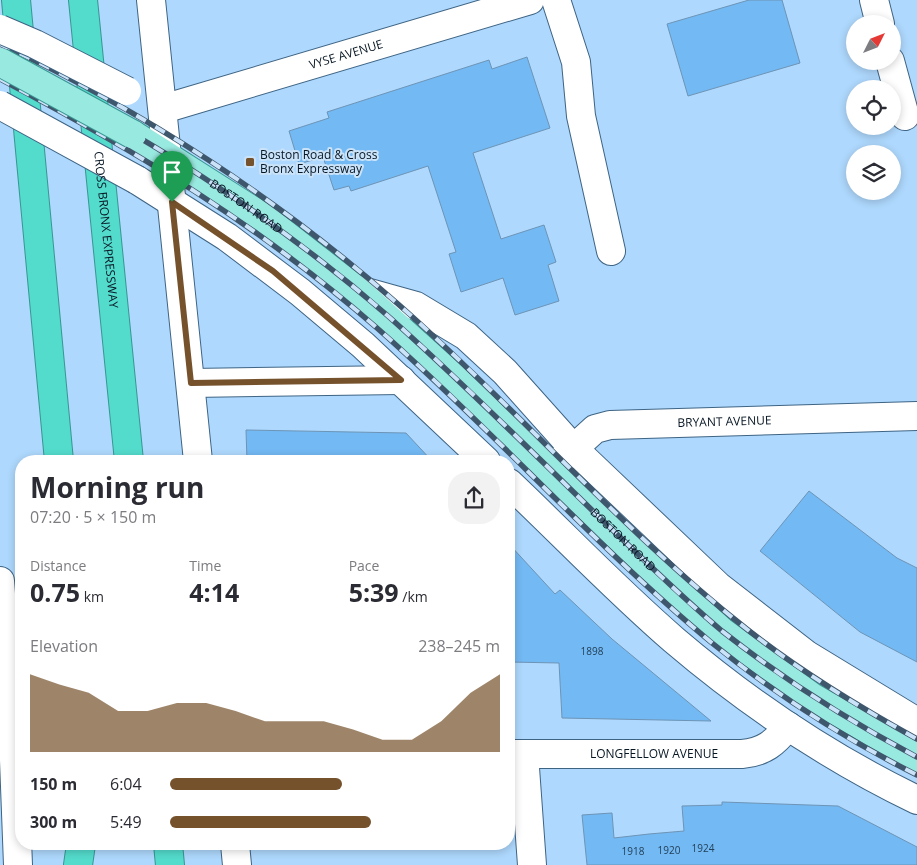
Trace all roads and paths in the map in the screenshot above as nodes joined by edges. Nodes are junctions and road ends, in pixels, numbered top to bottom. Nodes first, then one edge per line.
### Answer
1 (16, 0) edge
2 (83, 0) edge
3 (151, 0) edge
4 (530, 0) edge
5 (556, 0) edge
6 (874, 0) edge
7 (878, 15) edge
8 (0, 29) edge
9 (0, 62) edge
10 (892, 70) edge
11 (0, 105) edge
12 (163, 109) junction
13 (905, 116) dead end
14 (168, 156) junction
15 (172, 202) junction
16 (610, 251) dead end
17 (355, 289) junction
18 (401, 380) junction
19 (191, 383) junction
20 (917, 416) edge
21 (507, 428) junction
22 (573, 448) junction
23 (58, 455) edge
24 (128, 455) edge
25 (197, 455) edge
26 (480, 455) edge
27 (485, 455) edge
28 (550, 470) junction
29 (515, 489) edge
30 (0, 581) edge
31 (917, 722) edge
32 (788, 726) junction
33 (516, 754) edge
34 (917, 758) edge
35 (7, 762) edge
36 (917, 800) edge
37 (15, 837) edge
38 (16, 850) edge
39 (80, 850) edge
40 (94, 850) edge
41 (169, 850) edge
42 (236, 850) edge
43 (18, 865) edge
44 (78, 865) edge
45 (96, 865) edge
46 (170, 865) edge
47 (237, 865) edge
48 (532, 865) edge

1 - 23 highway
2 - 24 highway, CROSS BRONX EXPRESSWAY
3 - 12 street
4 - 12 street, VYSE AVENUE
5 - 16 street
6 - 7 street
8 - 12 street, bridge
9 - 14 main road, BOSTON ROAD, bridge
10 - 13 street
11 - 15 street, bridge
12 - 14 street
14 - 15 street
14 - 17 main road, BOSTON ROAD
15 - 18 street
15 - 19 street
17 - 21 main road, BOSTON ROAD
17 - 22 street, BOSTON ROAD
18 - 19 street
18 - 26 street
19 - 25 street
20 - 22 street, BRYANT AVENUE
21 - 27 street
21 - 28 main road, BOSTON ROAD
22 - 28 street, BRYANT AVENUE
22 - 31 street, BOSTON ROAD
28 - 34 main road, BOSTON ROAD
29 - 32 street
30 - 35 street
32 - 33 street, LONGFELLOW AVENUE
32 - 36 street
33 - 48 street
35 - 37 street
38 - 43 street
39 - 44 highway
40 - 45 highway
41 - 46 highway
42 - 47 street

